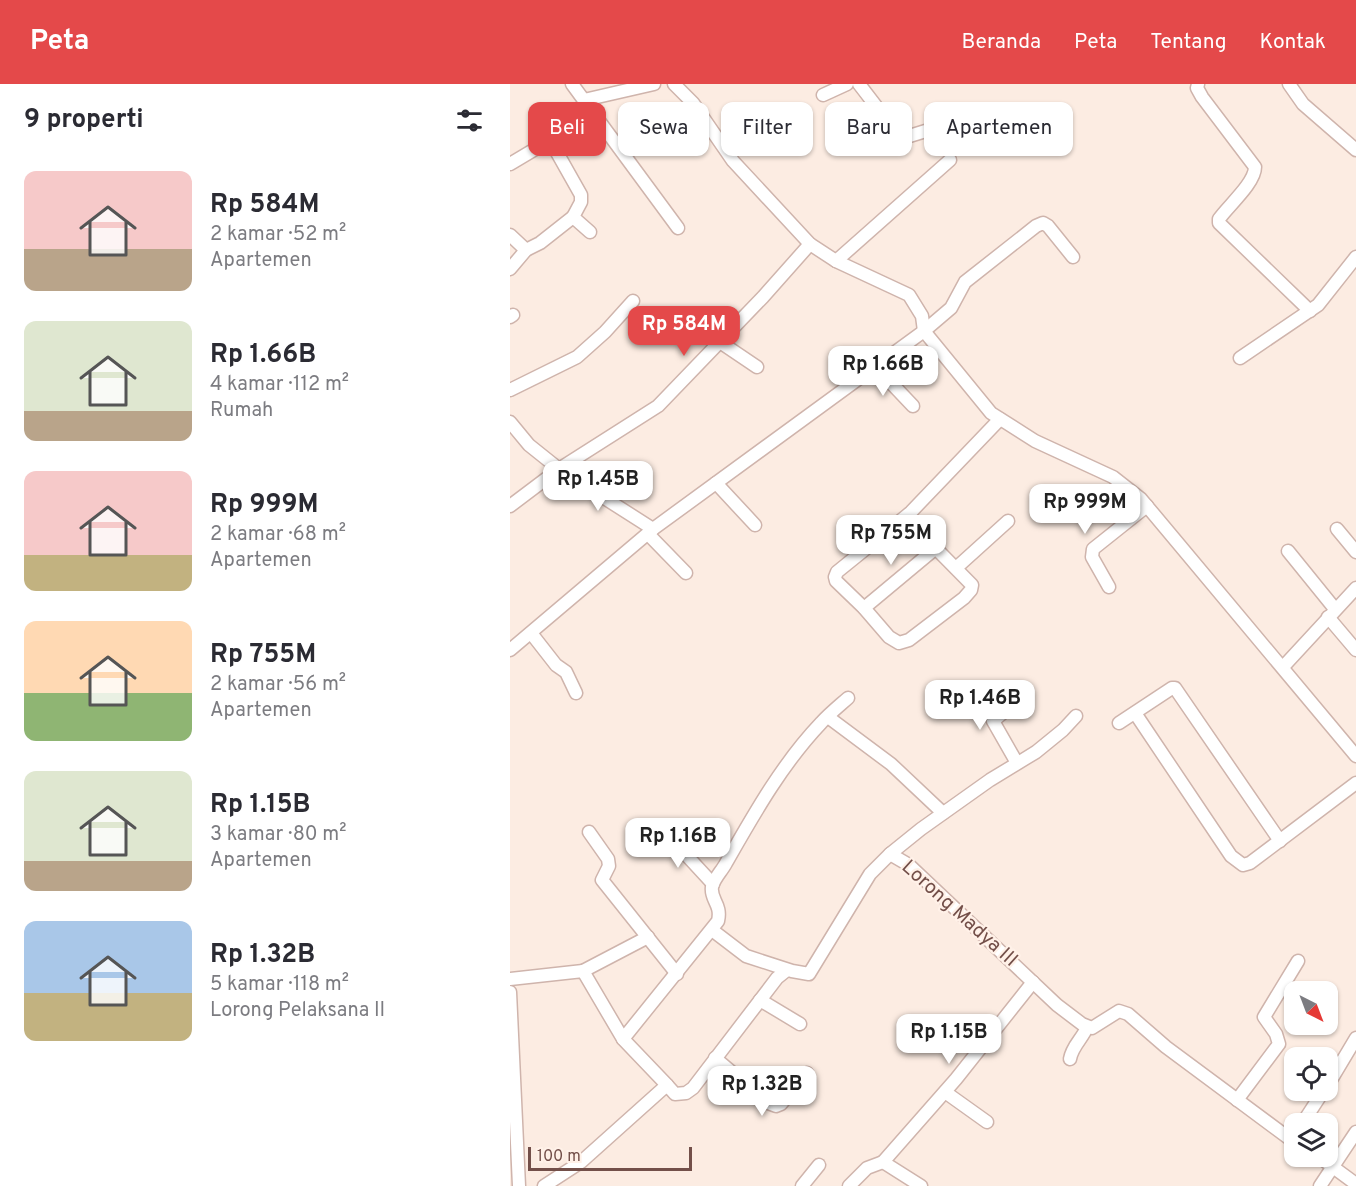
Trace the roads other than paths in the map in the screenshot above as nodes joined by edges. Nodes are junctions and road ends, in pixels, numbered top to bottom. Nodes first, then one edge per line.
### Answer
1 (572, 84) edge
2 (654, 84) edge
3 (674, 84) edge
4 (847, 84) edge
5 (859, 84) edge
6 (1198, 84) edge
7 (1289, 84) edge
8 (823, 95) dead end
9 (584, 100) joint
10 (606, 130) edge
11 (924, 131) edge
12 (1356, 150) edge
13 (528, 153) edge
14 (559, 156) edge
15 (950, 160) dead end
16 (510, 164) edge
17 (573, 217) junction
18 (678, 228) dead end
19 (590, 232) dead end
20 (510, 235) edge
21 (810, 244) junction
22 (526, 250) junction
23 (1073, 257) dead end
24 (1356, 257) edge
25 (836, 261) junction
26 (510, 269) edge
27 (633, 301) dead end
28 (1310, 310) junction
29 (924, 331) junction
30 (720, 342) junction
31 (1240, 358) dead end
32 (875, 366) junction
33 (757, 367) dead end
34 (510, 390) edge
35 (913, 406) dead end
36 (1000, 419) junction
37 (512, 428) edge
38 (559, 469) junction
39 (716, 483) junction
40 (510, 506) edge
41 (1147, 506) junction
42 (905, 517) junction
43 (1008, 521) dead end
44 (755, 525) dead end
45 (1337, 529) dead end
46 (651, 531) junction
47 (936, 548) junction
48 (1288, 551) dead end
49 (1356, 552) edge
50 (956, 568) junction
51 (686, 573) dead end
52 (1109, 587) dead end
53 (1356, 588) edge
54 (864, 608) junction
55 (1331, 613) junction
56 (531, 633) junction
57 (510, 650) edge
58 (1356, 650) edge
59 (1283, 668) junction
60 (576, 693) dead end
61 (848, 698) dead end
62 (1010, 707) dead end
63 (1135, 713) junction
64 (1076, 716) dead end
65 (828, 717) junction
66 (1119, 723) dead end
67 (1356, 756) edge
68 (1017, 763) junction
69 (1356, 783) edge
70 (943, 813) junction
71 (589, 832) dead end
72 (666, 833) dead end
73 (1280, 840) junction
74 (890, 854) junction
75 (713, 884) junction
76 (712, 930) junction
77 (648, 937) junction
78 (1298, 962) dead end
79 (787, 970) junction
80 (583, 971) junction
81 (677, 974) junction
82 (510, 979) edge
83 (1033, 982) junction
84 (510, 992) edge
85 (760, 1000) junction
86 (800, 1024) dead end
87 (1088, 1027) junction
88 (1356, 1038) edge
89 (624, 1039) junction
90 (716, 1058) junction
91 (1070, 1059) dead end
92 (1338, 1068) edge
93 (807, 1073) dead end
94 (667, 1085) junction
95 (945, 1092) junction
96 (512, 1097) edge
97 (1237, 1100) junction
98 (987, 1122) dead end
99 (1356, 1132) edge
100 (1284, 1133) edge
101 (1338, 1159) edge
102 (882, 1162) junction
103 (819, 1166) dead end
104 (1332, 1167) edge
105 (1334, 1167) edge
106 (1356, 1184) edge
107 (519, 1186) edge
108 (544, 1186) edge
109 (802, 1186) edge
110 (849, 1186) edge
111 (921, 1186) edge
112 (1320, 1186) edge

1 - 9 street
2 - 9 street
3 - 21 street
4 - 8 street
5 - 11 street
6 - 28 street
7 - 12 street
10 - 18 street
13 - 16 street
14 - 17 street
15 - 25 street
17 - 19 street
17 - 22 street
20 - 22 street
21 - 25 street
21 - 30 street
22 - 26 street
23 - 29 street
24 - 28 street
25 - 29 street
27 - 34 street
28 - 31 street
29 - 32 street
29 - 36 street
30 - 33 street
30 - 38 street
32 - 35 street
32 - 39 street
36 - 41 street
36 - 42 street
37 - 38 street
38 - 40 street
38 - 46 street
39 - 44 street
39 - 46 street
41 - 52 street
41 - 59 street
42 - 47 street
42 - 54 street
43 - 50 street
45 - 49 street
46 - 51 street
46 - 56 street
47 - 50 street
47 - 54 street
48 - 55 street
50 - 54 street
53 - 55 street
55 - 58 street
55 - 59 street
56 - 57 street
56 - 60 street
59 - 67 street
61 - 65 street
62 - 68 street
63 - 66 street
63 - 73 street
63 - 73 street
64 - 68 street
65 - 70 street
65 - 75 street
68 - 70 street
69 - 73 street
70 - 74 street
71 - 77 street
72 - 75 street
74 - 79 street, Lorong Madya III
74 - 83 street, Lorong Madya III
75 - 76 street
76 - 79 street
76 - 81 street
77 - 80 street
77 - 81 street
78 - 97 street
79 - 85 street
80 - 82 street
80 - 89 street
81 - 89 street
83 - 87 street, Lorong Madya III
83 - 95 street
84 - 96 street
85 - 86 street
85 - 90 street
87 - 91 street
87 - 97 street
88 - 92 street
89 - 94 street
90 - 93 street
90 - 94 street
94 - 108 street
95 - 98 street
95 - 102 street
96 - 107 street
97 - 100 street
99 - 101 street
102 - 110 street
102 - 111 street
103 - 109 street
104 - 112 street
105 - 106 street

